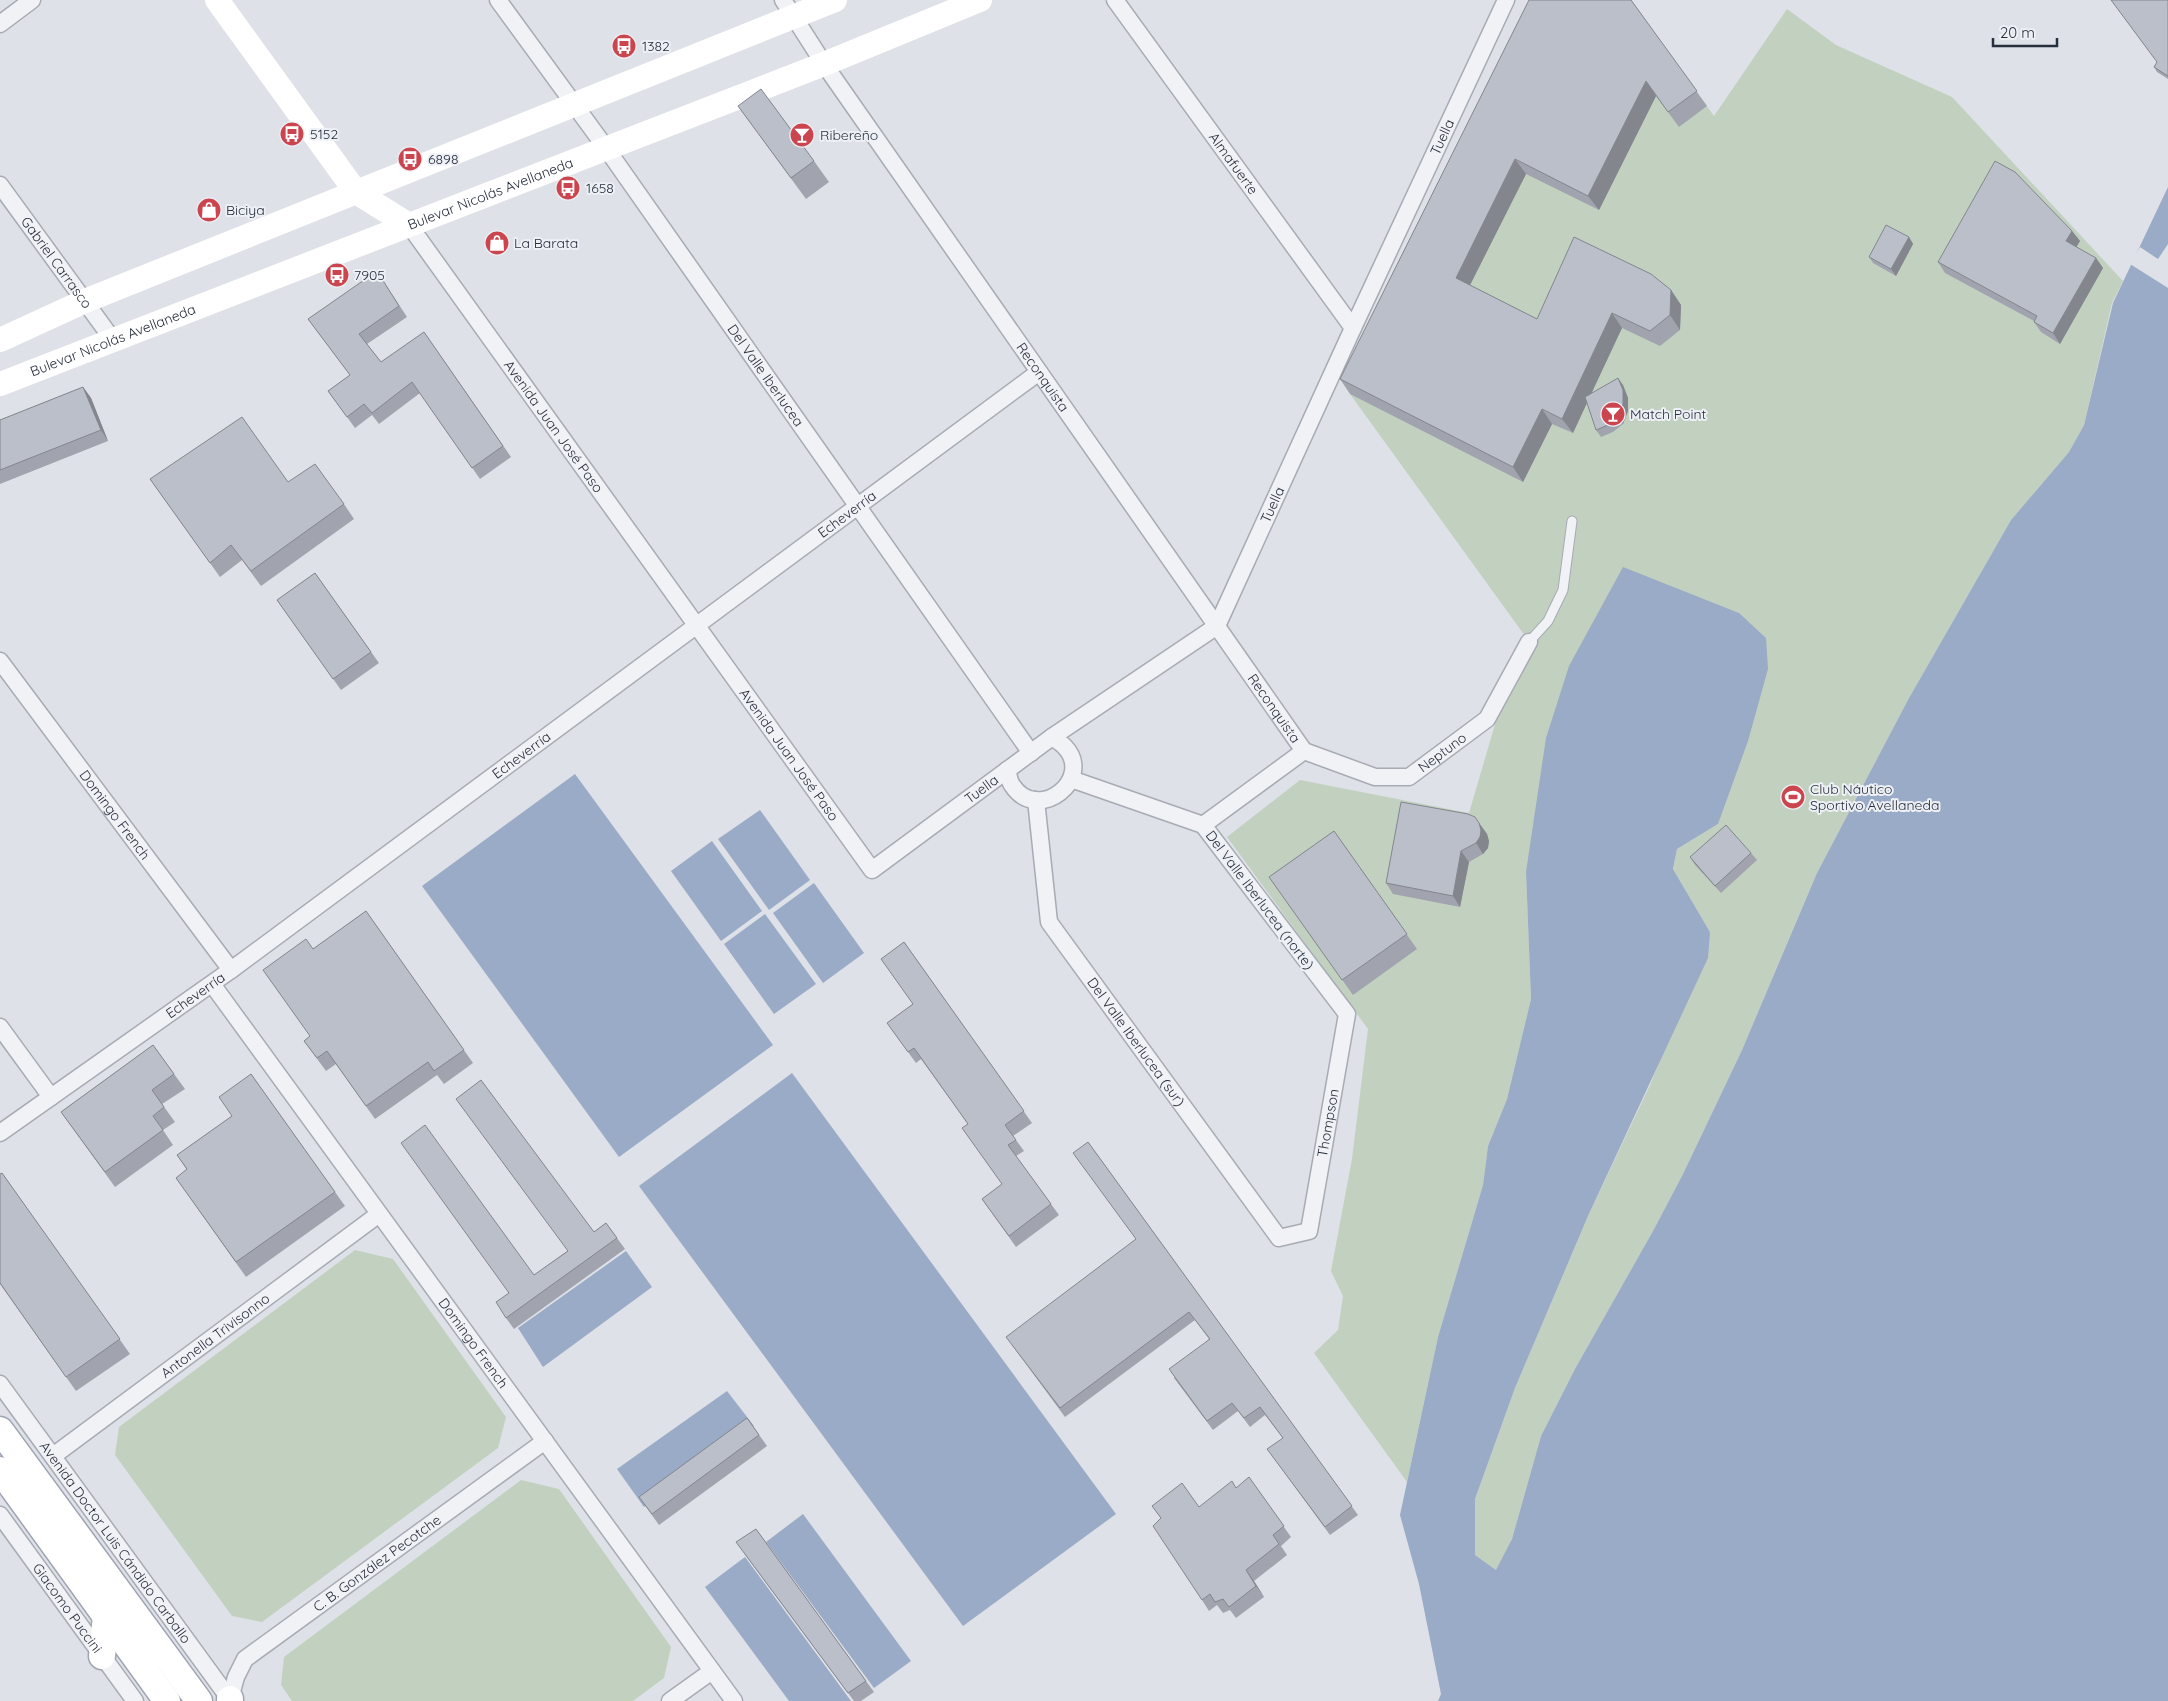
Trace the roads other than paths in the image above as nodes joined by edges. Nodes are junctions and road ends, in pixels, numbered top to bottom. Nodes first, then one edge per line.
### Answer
1 (32, 0) edge
2 (217, 0) edge
3 (498, 0) edge
4 (835, 0) edge
5 (980, 0) edge
6 (1115, 0) edge
7 (1506, 0) edge
8 (789, 8) edge
9 (0, 24) edge
10 (824, 64) junction
11 (574, 104) junction
12 (606, 148) junction
13 (0, 185) edge
14 (356, 192) junction
15 (409, 225) junction
16 (85, 301) junction
17 (1353, 328) junction
18 (0, 340) edge
19 (113, 340) junction
20 (1039, 372) junction
21 (0, 384) edge
22 (858, 507) junction
23 (1572, 521) dead end
24 (698, 626) junction
25 (1217, 626) junction
26 (1529, 642) joint
27 (0, 661) edge
28 (1052, 737) junction
29 (1304, 751) junction
30 (1031, 753) junction
31 (1007, 770) junction
32 (1071, 779) junction
33 (1036, 800) junction
34 (1203, 825) junction
35 (872, 870) joint
36 (231, 970) junction
37 (212, 984) junction
38 (1347, 1014) joint
39 (0, 1027) edge
40 (51, 1097) junction
41 (0, 1133) edge
42 (379, 1214) junction
43 (1309, 1232) joint
44 (0, 1384) edge
45 (0, 1430) edge
46 (545, 1441) junction
47 (53, 1456) junction
48 (0, 1470) edge
49 (0, 1516) edge
50 (106, 1615) junction
51 (102, 1656) junction
52 (712, 1671) junction
53 (230, 1700) edge
54 (135, 1701) edge
55 (167, 1701) edge
56 (199, 1701) edge
57 (670, 1701) edge
58 (734, 1701) edge

1 - 9 street
2 - 14 main road, Avenida Juan José Paso
3 - 11 street, Del Valle Iberlucea
4 - 8 main road
5 - 10 main road, Bulevar Nicolás Avellaneda
6 - 17 street, Almafuerte
7 - 17 street, Tuella
8 - 10 street, Reconquista
8 - 11 main road
10 - 12 main road, Bulevar Nicolás Avellaneda
10 - 20 street, Reconquista
11 - 12 street, Del Valle Iberlucea
11 - 14 main road
12 - 15 main road, Bulevar Nicolás Avellaneda
12 - 22 street, Del Valle Iberlucea
13 - 16 street, Gabriel Carrasco
14 - 15 main road, Avenida Juan José Paso
14 - 16 main road
15 - 19 main road, Bulevar Nicolás Avellaneda
15 - 24 street, Avenida Juan José Paso
16 - 18 main road
16 - 19 street, Gabriel Carrasco
17 - 25 street, Tuella
19 - 21 main road, Bulevar Nicolás Avellaneda
20 - 22 street, Echeverría
20 - 25 street, Reconquista
22 - 24 street, Echeverría
22 - 30 street, Del Valle Iberlucea
23 - 26 lane, Neptuno
24 - 35 street, Avenida Juan José Paso
24 - 36 street, Echeverría
25 - 28 street, Tuella
25 - 29 street, Reconquista
26 - 29 street, Neptuno
27 - 36 street, Domingo French
28 - 30 street, Tuella
28 - 32 street
29 - 34 street
30 - 31 street, Tuella
31 - 33 street
31 - 35 street, Tuella
32 - 33 street
32 - 34 street, Del Valle Iberlucea (norte)
33 - 43 street, Del Valle Iberlucea (sur)
34 - 38 street, Del Valle Iberlucea (norte)
36 - 37 street, Echeverría
37 - 40 street, Echeverría
37 - 42 street, Domingo French
38 - 43 street, Thompson
39 - 40 street
40 - 41 street, Echeverría
42 - 46 street, Domingo French
42 - 47 street, Antonella Trivisonno
44 - 47 street, Avenida Doctor Luis Cándido Carballo
45 - 56 main road, Avenida Doctor Luis Cándido Carballo
46 - 52 street, Domingo French
46 - 53 street, C. B. González Pecotche
47 - 53 street, Avenida Doctor Luis Cándido Carballo
48 - 50 main road
49 - 51 street, Giacomo Puccini
50 - 51 main road
50 - 55 main road
51 - 54 street, Giacomo Puccini
52 - 57 street
52 - 58 street, Domingo French

